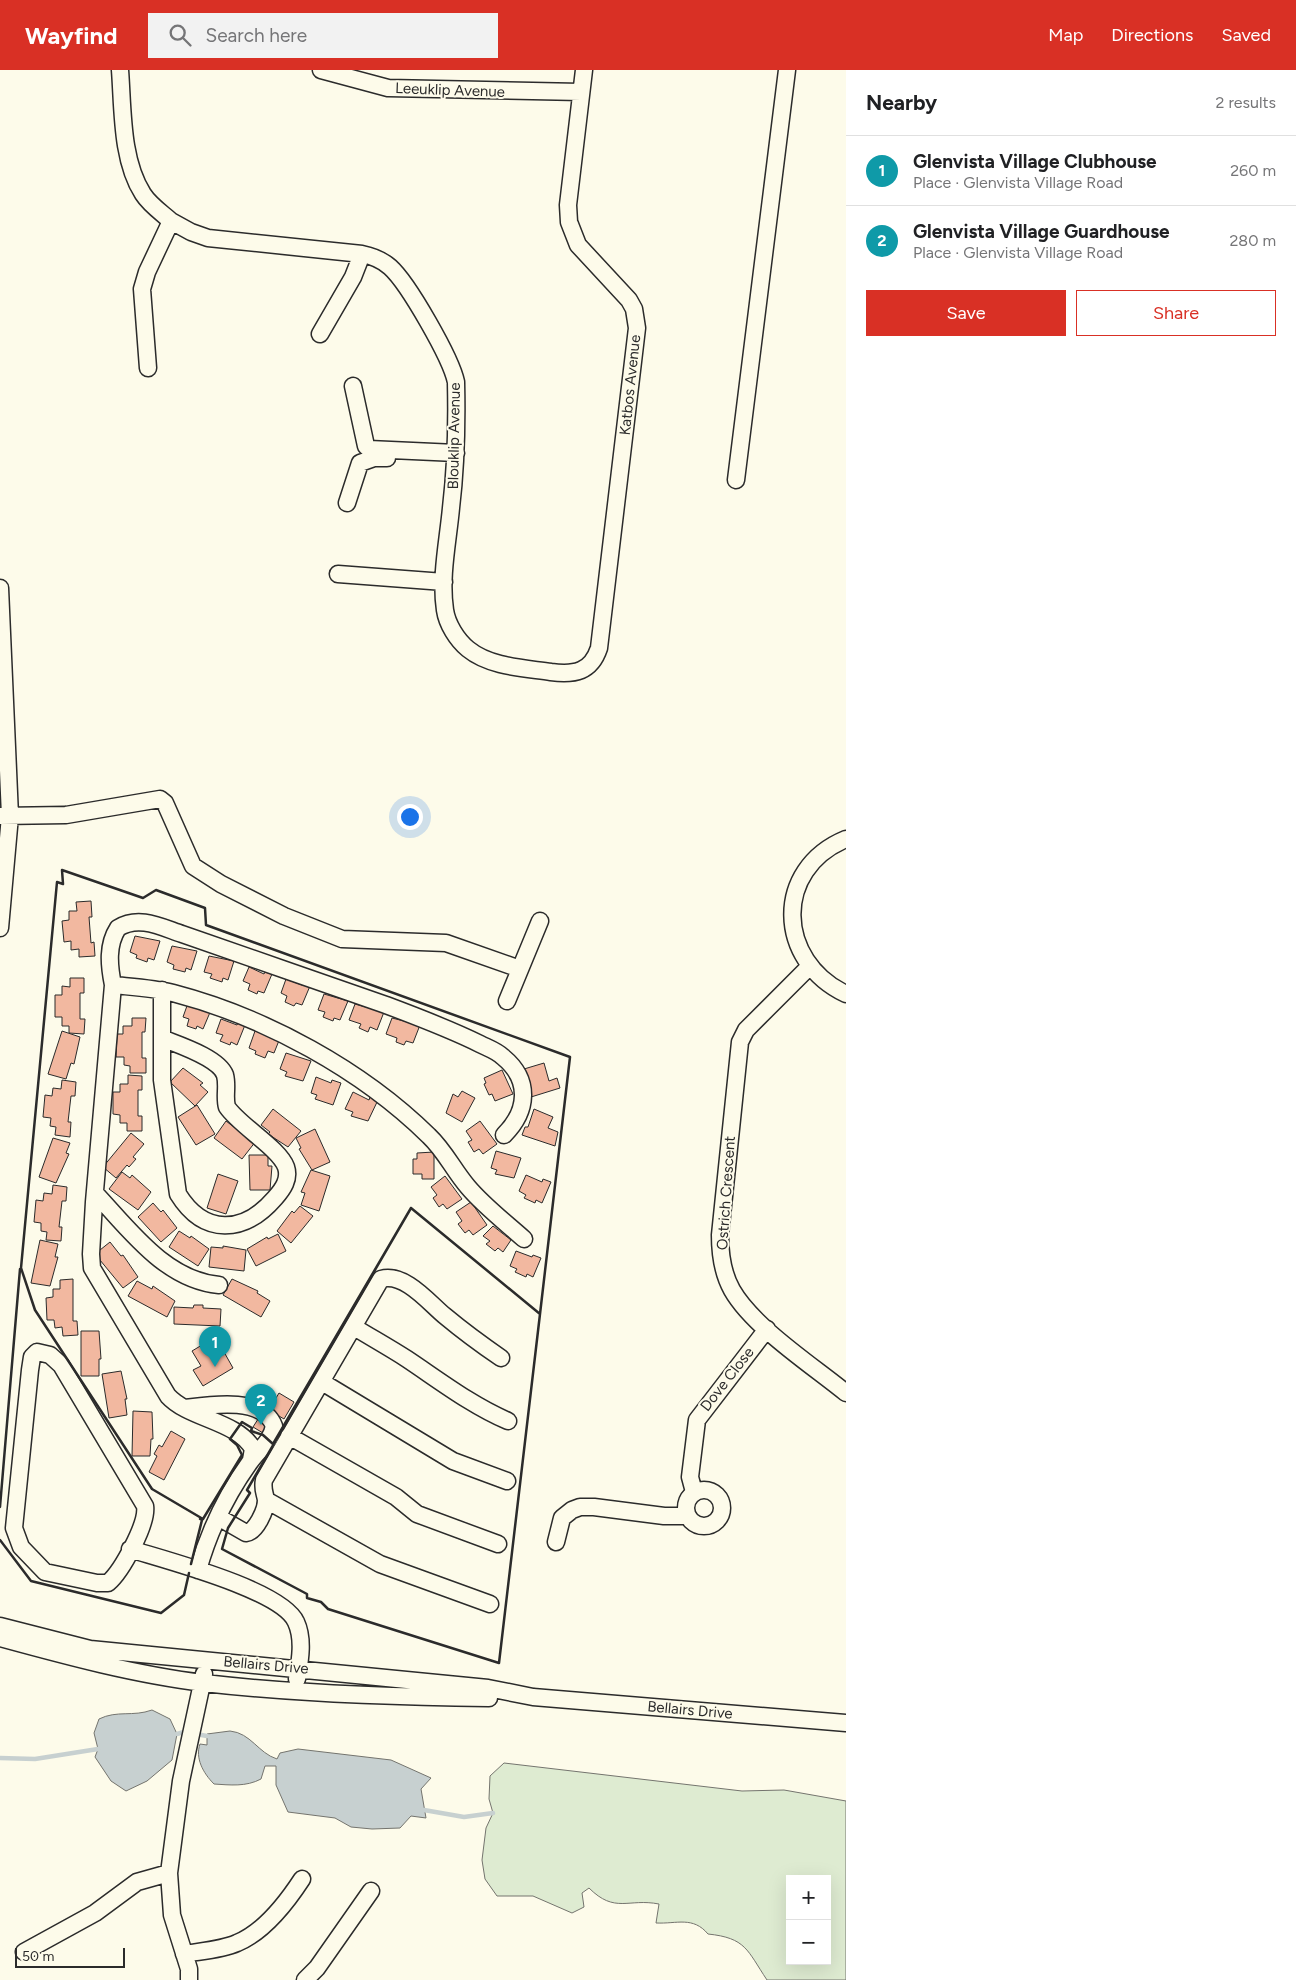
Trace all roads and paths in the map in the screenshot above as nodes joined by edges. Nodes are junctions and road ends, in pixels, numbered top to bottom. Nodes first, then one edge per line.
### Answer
1 (120, 70) edge
2 (321, 70) edge
3 (584, 70) edge
4 (787, 70) edge
5 (581, 92) junction
6 (172, 221) junction
7 (362, 254) junction
8 (320, 334) dead end
9 (148, 368) dead end
10 (353, 386) dead end
11 (456, 458) junction
12 (736, 480) dead end
13 (347, 503) dead end
14 (338, 574) dead end
15 (444, 582) junction
16 (0, 588) edge
17 (567, 674) joint
18 (5, 816) edge
19 (846, 839) edge
20 (540, 921) dead end
21 (0, 928) edge
22 (809, 967) junction
23 (520, 969) junction
24 (113, 985) junction
25 (162, 990) junction
26 (846, 994) edge
27 (507, 1001) dead end
28 (164, 1040) junction
29 (504, 1135) dead end
30 (95, 1193) junction
31 (524, 1238) dead end
32 (219, 1285) dead end
33 (354, 1327) junction
34 (766, 1328) junction
35 (501, 1358) dead end
36 (322, 1382) junction
37 (846, 1393) edge
38 (185, 1408) junction
39 (508, 1421) dead end
40 (289, 1436) junction
41 (251, 1460) junction
42 (507, 1481) dead end
43 (694, 1492) junction
44 (266, 1500) junction
45 (688, 1516) junction
46 (218, 1517) junction
47 (556, 1542) dead end
48 (498, 1544) dead end
49 (130, 1549) junction
50 (198, 1570) junction
51 (490, 1604) dead end
52 (0, 1626) edge
53 (0, 1638) edge
54 (205, 1660) junction
55 (298, 1668) junction
56 (203, 1683) junction
57 (294, 1691) junction
58 (534, 1697) junction
59 (846, 1723) edge
60 (169, 1872) junction
61 (302, 1879) dead end
62 (371, 1891) dead end
63 (24, 1952) dead end
64 (184, 1954) junction
65 (189, 1980) edge
66 (305, 1980) edge

1 - 6 street, Blouklip Avenue
2 - 5 street, Leeuklip Avenue
3 - 5 street, Katbos Avenue
4 - 12 street
5 - 17 street, Katbos Avenue
6 - 7 street, Blouklip Avenue
6 - 9 street
7 - 8 street
7 - 11 street, Blouklip Avenue
10 - 11 street
11 - 13 street
11 - 15 street, Blouklip Avenue
14 - 15 street
15 - 17 street, Blouklip Avenue
16 - 18 street
18 - 21 street
18 - 23 street
19 - 22 street
20 - 23 street
22 - 26 street
22 - 34 street, Ostrich Crescent
23 - 27 street
24 - 25 street
24 - 29 street
24 - 30 street
25 - 28 street
25 - 31 street
28 - 28 street
30 - 32 street
30 - 38 street
33 - 35 street
33 - 36 street
33 - 39 street
34 - 37 street, Ostrich Crescent
34 - 43 street, Dove Close
36 - 40 street
36 - 42 street
38 - 41 street
38 - 41 street
40 - 44 street
40 - 48 street
41 - 46 street
43 - 45 street, Dove Close
43 - 45 street
44 - 46 street
44 - 51 street
45 - 47 street
46 - 50 street
49 - 49 street
49 - 50 street
50 - 55 street
52 - 54 street, Bellairs Drive
53 - 56 street, Bellairs Drive
54 - 55 street, Bellairs Drive
54 - 56 street
55 - 57 street
55 - 58 street, Bellairs Drive
56 - 57 street, Bellairs Drive
56 - 60 street
57 - 58 street, Bellairs Drive
58 - 59 street, Bellairs Drive
60 - 63 street
60 - 64 street
61 - 64 street
62 - 66 street
64 - 65 street

